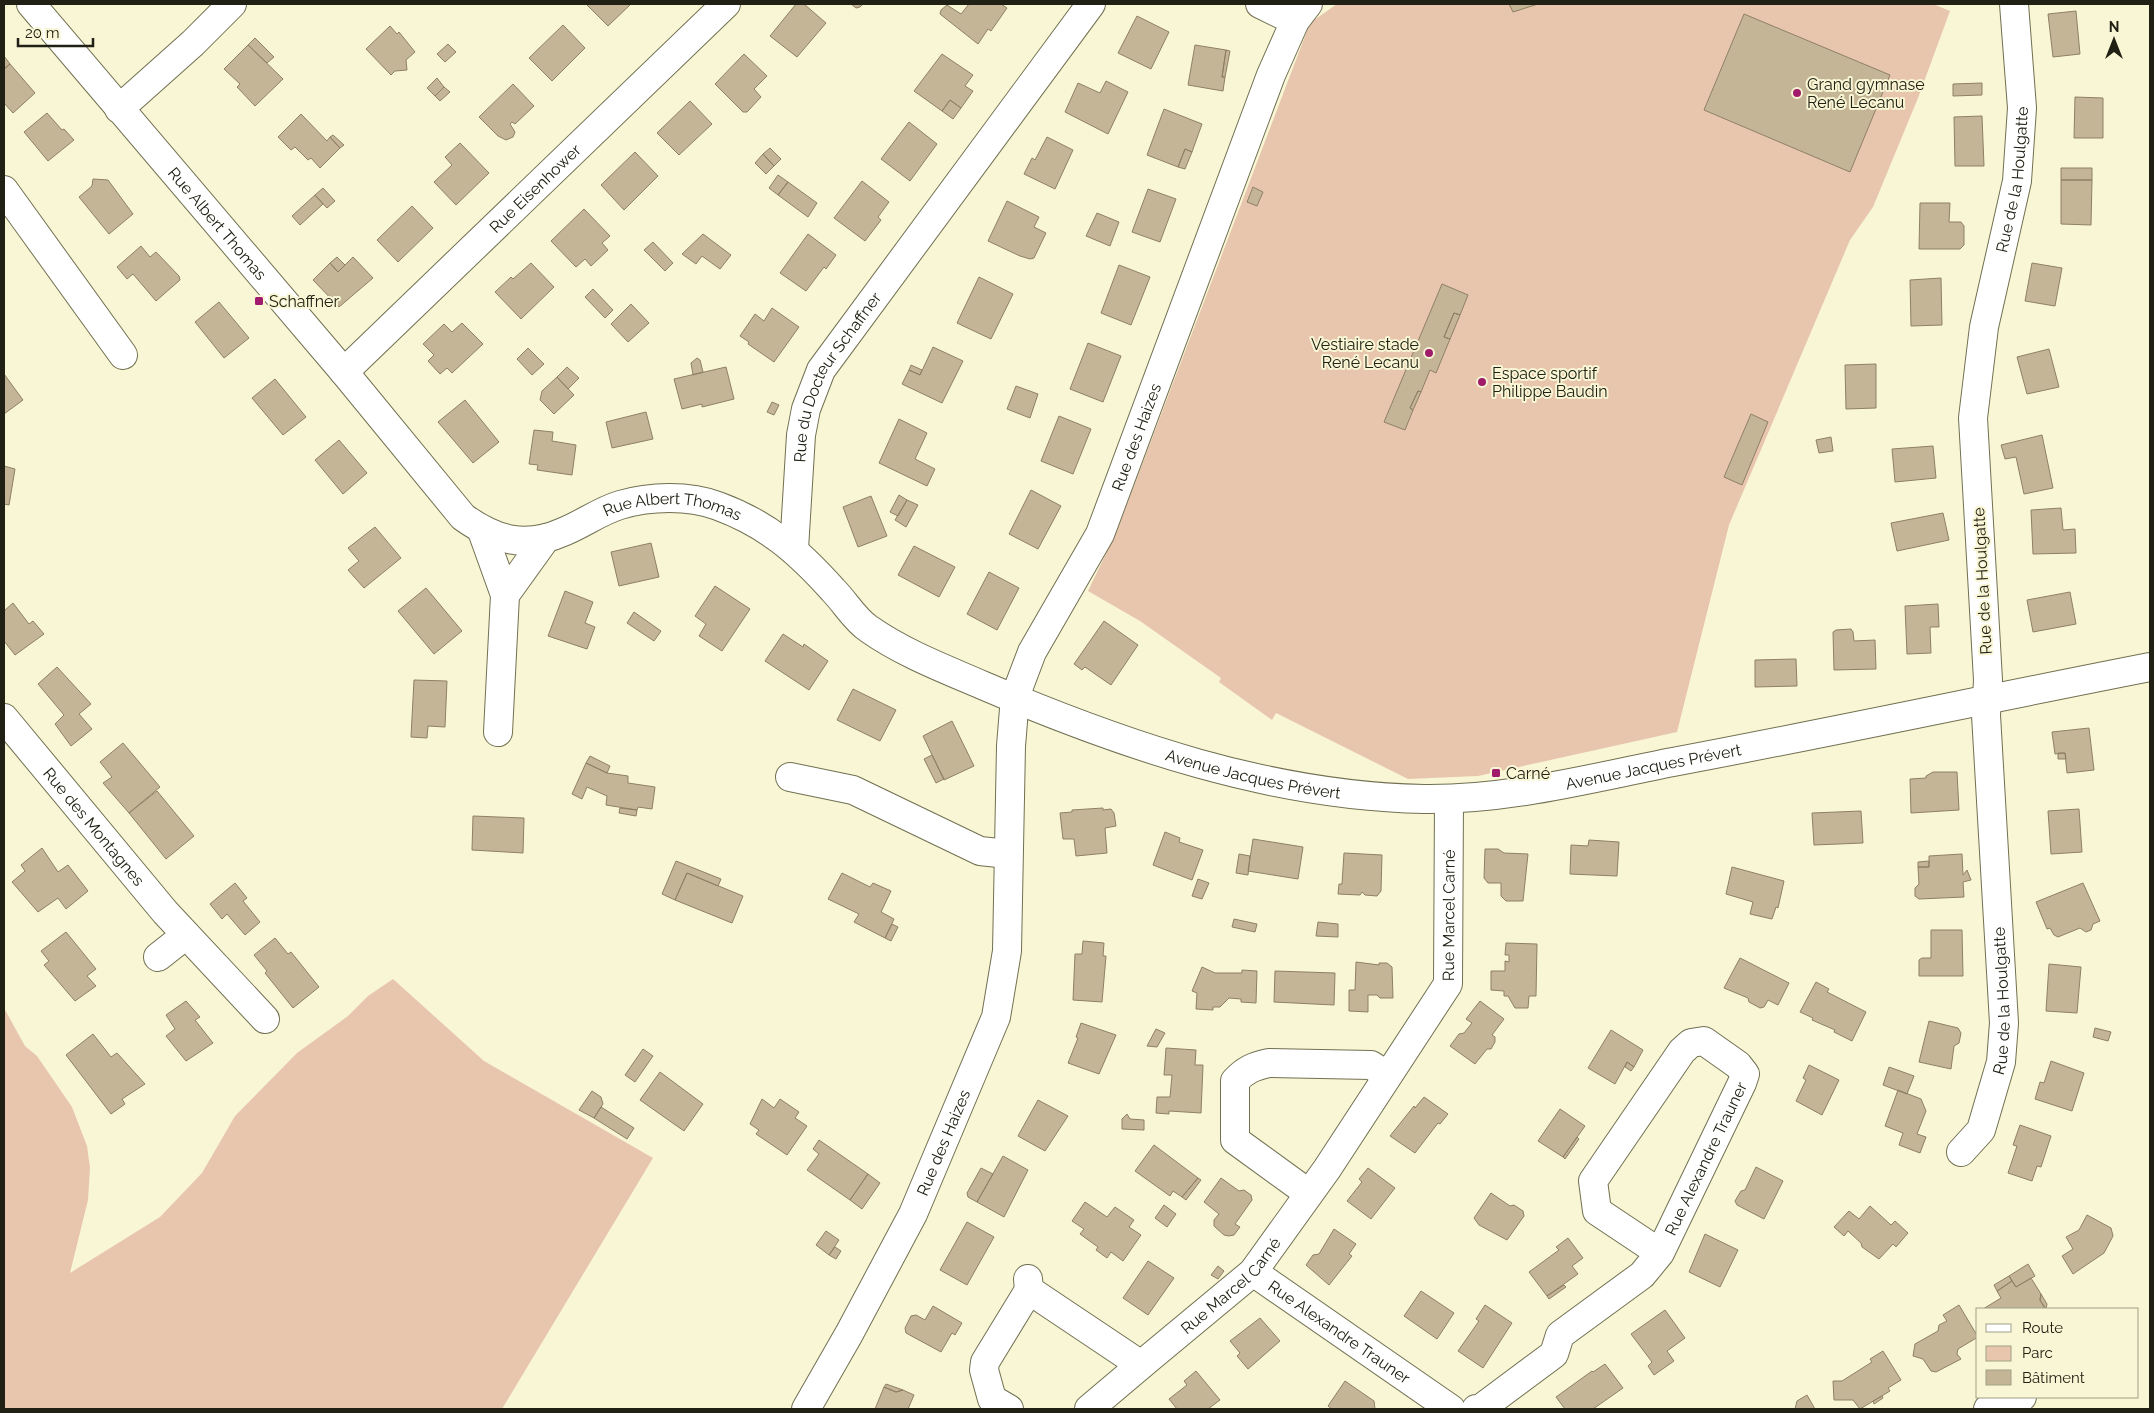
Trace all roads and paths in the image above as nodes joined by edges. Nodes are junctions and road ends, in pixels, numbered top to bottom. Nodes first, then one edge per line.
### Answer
1 (31, 4) edge
2 (232, 4) edge
3 (726, 4) edge
4 (1091, 4) edge
5 (1260, 4) edge
6 (2014, 4) edge
7 (1301, 13) edge
8 (119, 109) junction
9 (4, 190) edge
10 (123, 355) dead end
11 (344, 372) junction
12 (482, 531) junction
13 (546, 538) junction
14 (794, 549) junction
15 (505, 595) junction
16 (2150, 667) edge
17 (1015, 697) junction
18 (1987, 698) junction
19 (4, 718) edge
20 (498, 732) dead end
21 (790, 777) dead end
22 (1449, 799) junction
23 (1008, 854) junction
24 (186, 935) junction
25 (158, 957) dead end
26 (265, 1019) dead end
27 (1387, 1075) junction
28 (1961, 1152) dead end
29 (1308, 1194) junction
30 (1660, 1253) junction
31 (1253, 1272) junction
32 (1141, 1365) junction
33 (2019, 1398) edge
34 (806, 1409) edge
35 (1008, 1409) edge
36 (1089, 1409) edge
37 (1451, 1409) edge
38 (1476, 1409) edge
39 (1988, 1409) edge

1 - 8 street, Rue Albert Thomas
2 - 8 street
3 - 11 street, Rue Eisenhower
4 - 14 street, Rue du Docteur Schaffner
5 - 7 street
6 - 18 street, Rue de la Houlgatte
7 - 17 street, Rue des Haizes
8 - 11 street, Rue Albert Thomas
9 - 10 street
11 - 12 street, Rue Albert Thomas
12 - 13 street, Rue Albert Thomas
12 - 15 street
13 - 14 street, Rue Albert Thomas
13 - 15 street
14 - 17 street
15 - 20 street
16 - 18 street, Avenue Jacques Prévert
17 - 22 street, Avenue Jacques Prévert
17 - 23 street, Rue des Haizes
18 - 22 street, Avenue Jacques Prévert
18 - 28 street, Rue de la Houlgatte
19 - 24 street, Rue des Montagnes
21 - 23 street
22 - 27 street, Rue Marcel Carné
23 - 34 street, Rue des Haizes
24 - 25 street
24 - 26 street, Rue des Montagnes
27 - 29 street, Rue Marcel Carné
27 - 29 street
29 - 31 street, Rue Marcel Carné
30 - 30 street, Rue Alexandre Trauner
30 - 38 street, Rue Alexandre Trauner
31 - 32 street, Rue Marcel Carné
31 - 37 street, Rue Alexandre Trauner
32 - 35 street
32 - 36 street, Rue Marcel Carné
33 - 39 street

